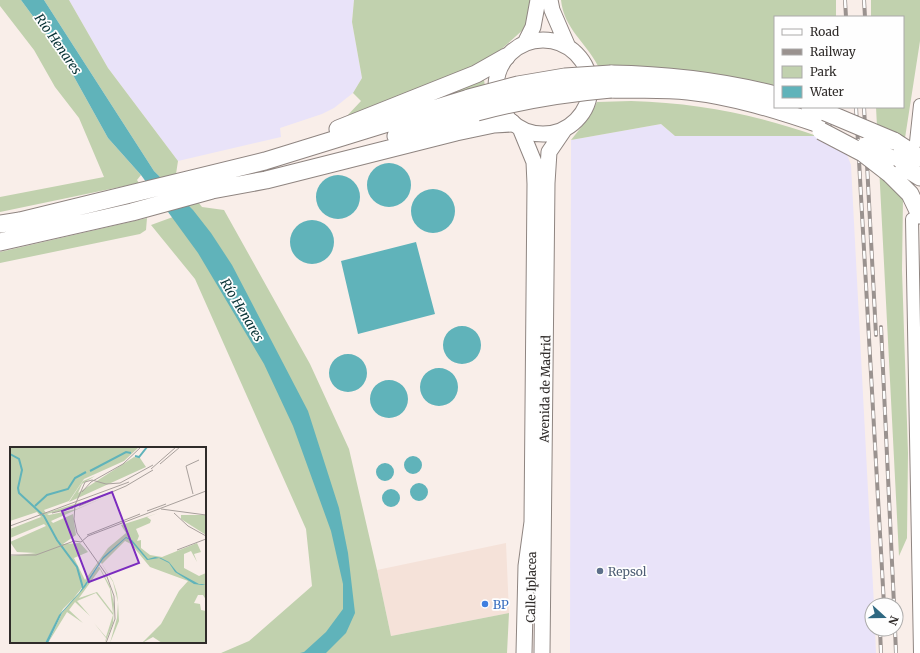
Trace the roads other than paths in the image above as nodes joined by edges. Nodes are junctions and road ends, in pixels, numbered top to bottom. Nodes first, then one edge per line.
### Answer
1 (538, 0) edge
2 (550, 0) edge
3 (525, 43) junction
4 (568, 47) junction
5 (506, 57) junction
6 (611, 82) junction
7 (774, 95) edge
8 (473, 105) junction
9 (920, 105) edge
10 (820, 119) edge
11 (516, 126) junction
12 (564, 130) junction
13 (918, 150) edge
14 (890, 166) junction
15 (222, 170) junction
16 (920, 177) edge
17 (218, 189) junction
18 (916, 217) edge
19 (0, 224) edge
20 (0, 242) edge
21 (532, 522) junction
22 (524, 653) edge
23 (531, 653) edge
24 (542, 653) edge
25 (920, 653) edge

1 - 3 main road
2 - 4 main road
3 - 4 main road
3 - 5 main road
4 - 12 main road
5 - 11 main road
5 - 15 highway
6 - 7 highway
6 - 8 highway, bridge
6 - 10 highway
8 - 15 highway
8 - 17 highway
9 - 13 street
10 - 13 highway, bridge
10 - 14 highway, bridge
11 - 12 main road
11 - 17 highway
11 - 21 main road, Avenida de Madrid
12 - 24 main road, Avenida de Madrid
14 - 16 highway
14 - 18 highway
15 - 19 highway
17 - 20 highway
18 - 25 street
21 - 22 main road, Avenida de Madrid
21 - 23 main road, Calle Iplacea

